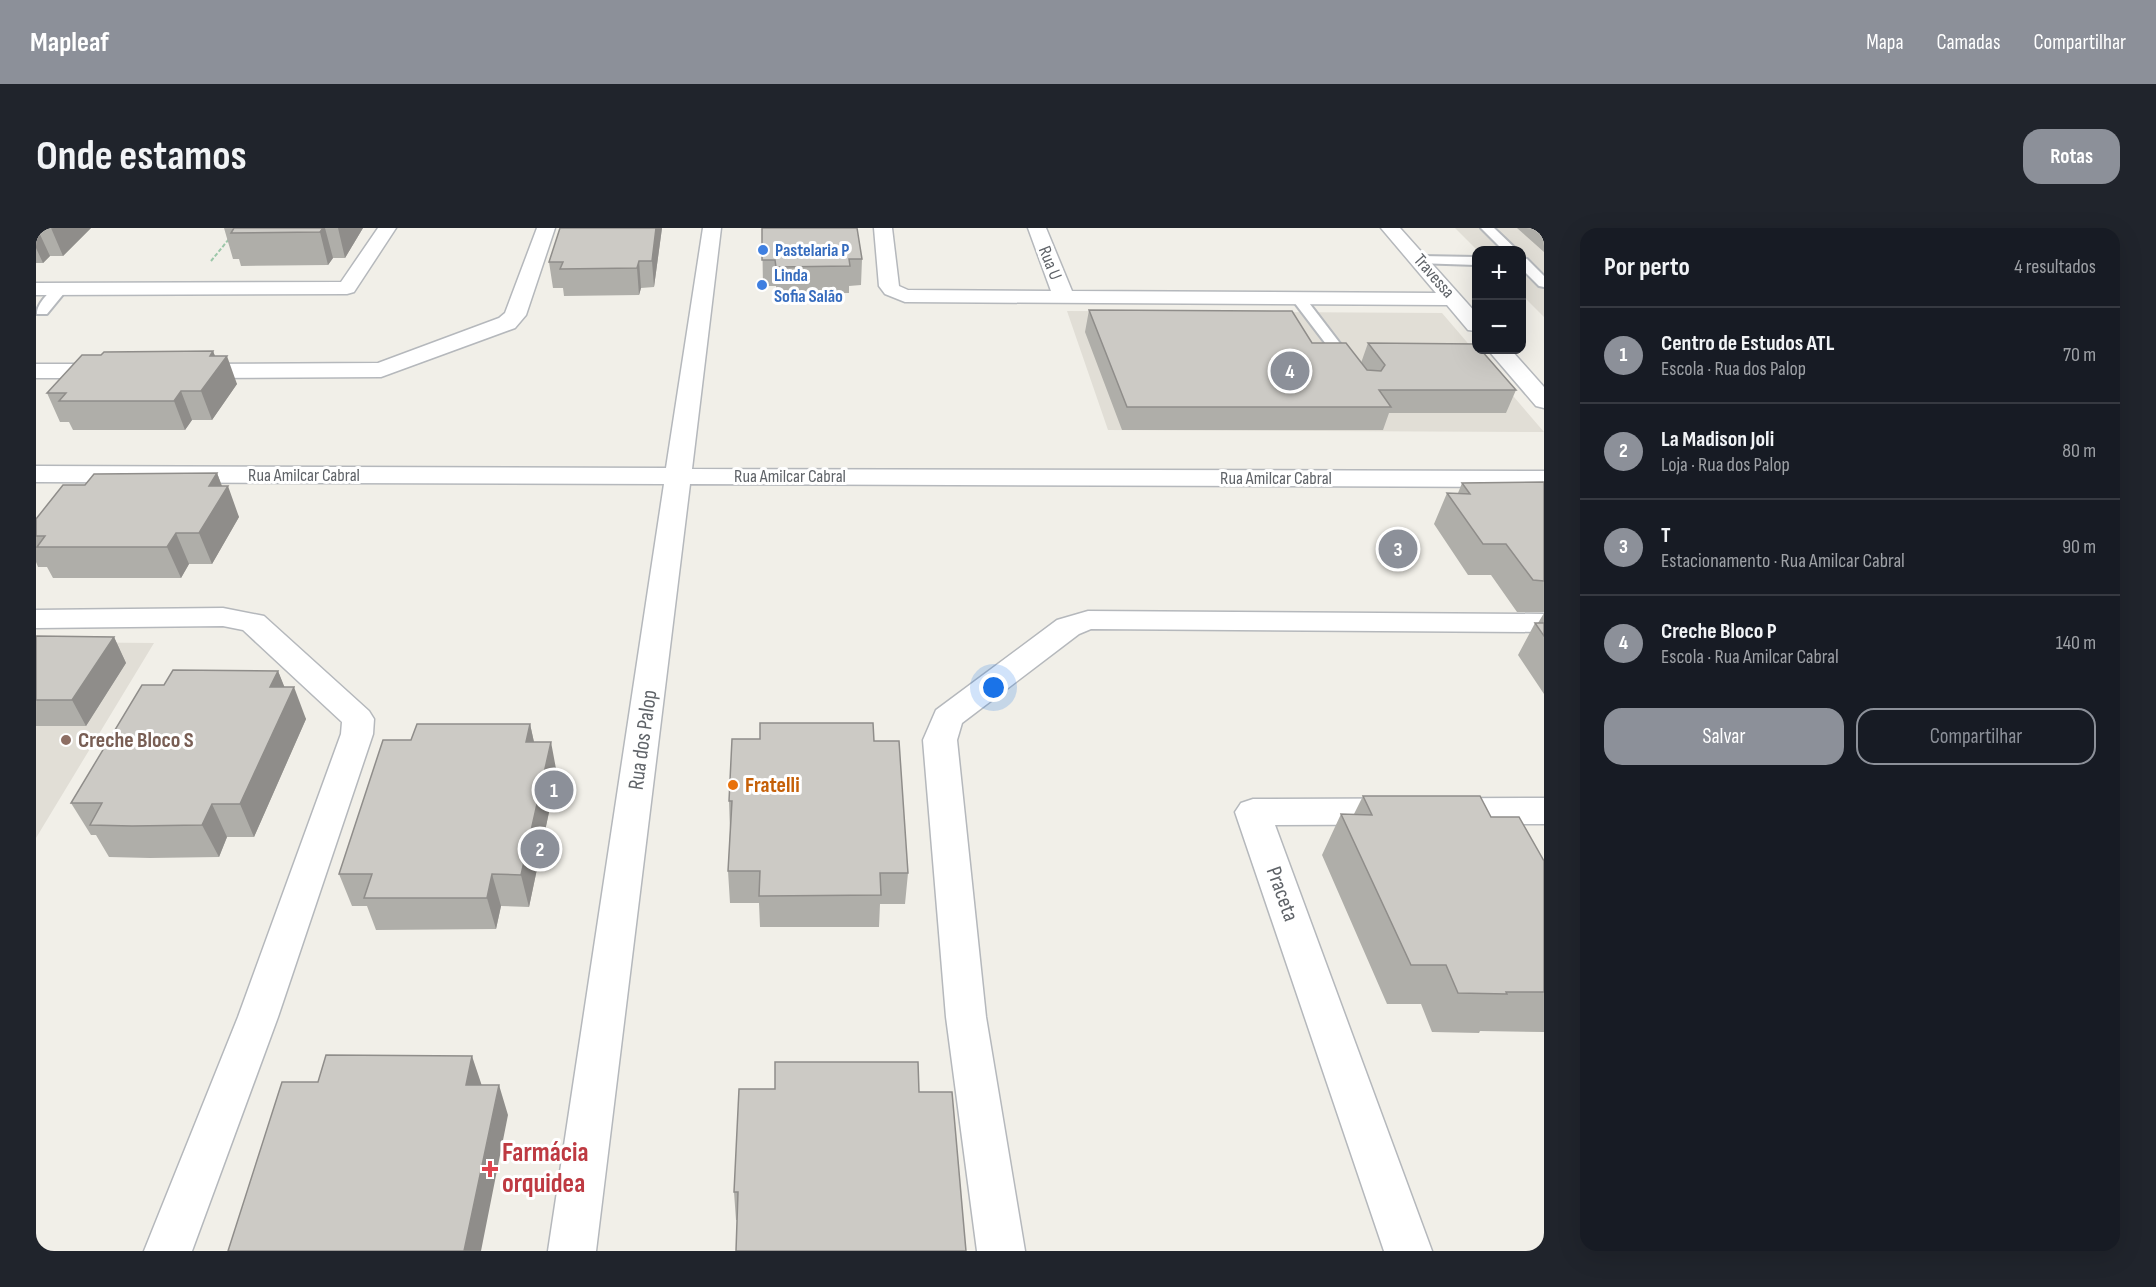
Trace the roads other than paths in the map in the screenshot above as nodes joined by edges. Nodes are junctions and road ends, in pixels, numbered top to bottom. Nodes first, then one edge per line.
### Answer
1 (387, 228) edge
2 (712, 228) edge
3 (883, 228) edge
4 (1037, 228) edge
5 (1390, 228) edge
6 (1487, 228) edge
7 (545, 231) edge
8 (1506, 246) edge
9 (1421, 260) junction
10 (1472, 261) edge
11 (1526, 267) edge
12 (1544, 283) edge
13 (36, 289) edge
14 (60, 289) junction
15 (1064, 297) junction
16 (1298, 298) junction
17 (1454, 299) junction
18 (42, 311) dead end
19 (1472, 320) edge
20 (1502, 354) edge
21 (36, 371) edge
22 (128, 371) edge
23 (163, 371) edge
24 (1360, 380) edge
25 (1544, 401) edge
26 (36, 474) edge
27 (679, 476) junction
28 (1544, 479) edge
29 (36, 619) edge
30 (1544, 623) edge
31 (1544, 811) edge
32 (168, 1251) edge
33 (572, 1251) edge
34 (1001, 1251) edge
35 (1408, 1251) edge

1 - 14 street
2 - 27 street, Rua dos Palop
3 - 15 street
4 - 15 street, Rua U
5 - 9 street, Travessa
6 - 8 lane
7 - 23 street
9 - 10 lane
9 - 17 street, Travessa
11 - 12 lane
13 - 14 street
14 - 18 lane
15 - 16 street
16 - 17 street
16 - 24 lane
17 - 19 street, Travessa
20 - 25 street
21 - 22 street
26 - 27 street, Rua Amilcar Cabral
27 - 28 street, Rua Amilcar Cabral
27 - 33 street, Rua dos Palop
29 - 32 street
30 - 34 street
31 - 35 street, Praceta

